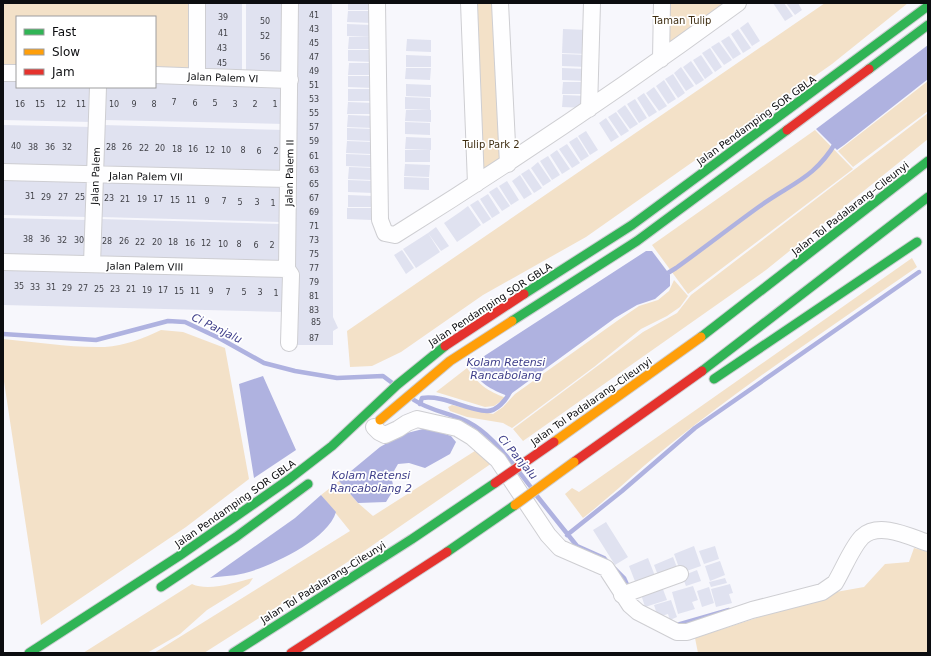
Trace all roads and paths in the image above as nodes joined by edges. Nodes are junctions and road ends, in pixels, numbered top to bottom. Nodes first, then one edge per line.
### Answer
1 (197, 3) edge
2 (290, 3) edge
3 (377, 3) edge
4 (469, 3) edge
5 (500, 3) edge
6 (592, 3) edge
7 (662, 3) edge
8 (738, 3) edge
9 (928, 6) edge
10 (928, 25) edge
11 (660, 60) junction
12 (849, 66) junction
13 (3, 73) edge
14 (16, 73) edge
15 (156, 76) edge
16 (197, 76) junction
17 (860, 77) junction
18 (290, 80) junction
19 (98, 88) edge
20 (589, 109) junction
21 (928, 161) edge
22 (508, 164) junction
23 (3, 172) edge
24 (95, 175) junction
25 (288, 179) junction
26 (476, 184) junction
27 (928, 197) edge
28 (916, 242) dead end
29 (3, 262) edge
30 (92, 264) junction
31 (287, 269) junction
32 (289, 343) dead end
33 (412, 372) junction
34 (423, 384) junction
35 (705, 384) dead end
36 (682, 398) dead end
37 (656, 404) junction
38 (371, 429) joint
39 (317, 476) dead end
40 (928, 543) edge
41 (680, 574) dead end
42 (155, 590) dead end
43 (627, 593) junction
44 (30, 653) edge
45 (233, 653) edge
46 (292, 653) edge

1 - 16 street
2 - 18 street, Jalan Palem II
3 - 26 street
4 - 26 street
5 - 22 street
6 - 20 street
7 - 11 street
8 - 11 street
9 - 12 main road, Jalan Pendamping SOR GBLA
10 - 17 main road
11 - 20 street
12 - 17 main road
12 - 33 main road, Jalan Pendamping SOR GBLA
13 - 14 street
15 - 16 street, Jalan Palem VI
16 - 18 street, Jalan Palem VI
17 - 34 main road
18 - 25 street, Jalan Palem II
19 - 24 street, Jalan Palem
20 - 22 street
21 - 45 main road, Jalan Tol Padalarang–Cileunyi, bridge
22 - 26 street
23 - 24 street, Jalan Palem VII
24 - 25 street, Jalan Palem VII
24 - 30 street, Jalan Palem
25 - 31 street, Jalan Palem II
27 - 37 main road
28 - 35 main road
29 - 30 street, Jalan Palem VIII
30 - 31 street, Jalan Palem VIII
31 - 32 street, Jalan Palem II
33 - 34 main road
33 - 44 main road, Jalan Pendamping SOR GBLA
34 - 38 main road
36 - 37 main road
37 - 46 main road, bridge
38 - 43 street
39 - 42 main road
40 - 43 street
41 - 43 street

